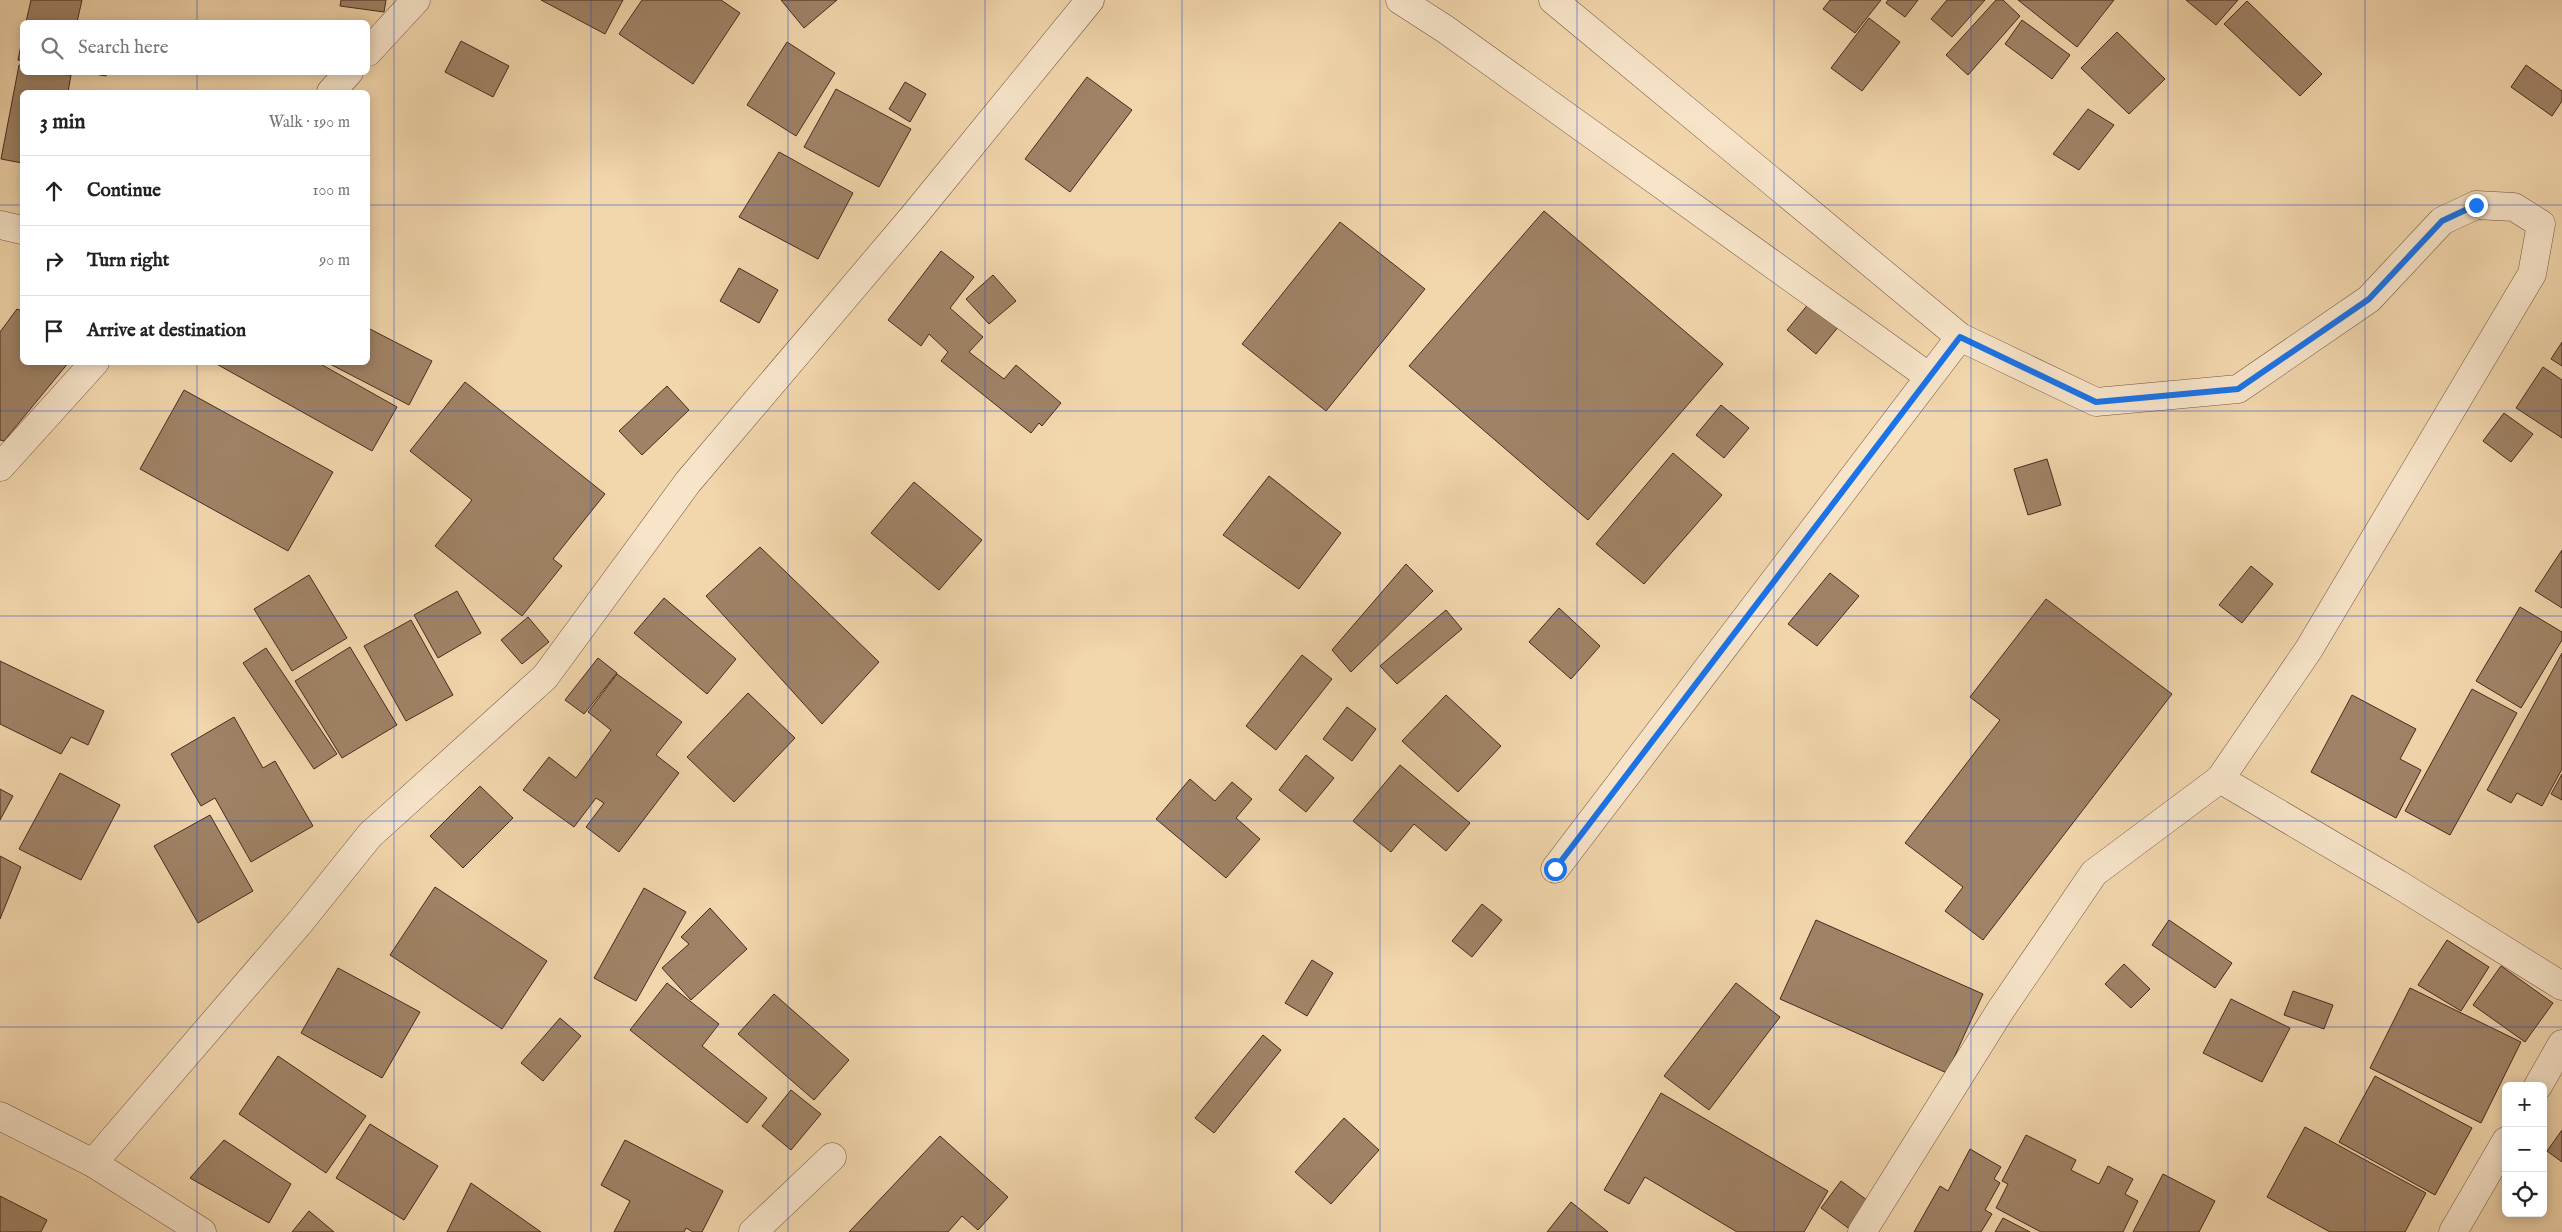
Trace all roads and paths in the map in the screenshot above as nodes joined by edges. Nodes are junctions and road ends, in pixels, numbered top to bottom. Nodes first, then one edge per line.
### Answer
1 (416, 0) edge
2 (1090, 0) edge
3 (1400, 0) edge
4 (1553, 0) edge
5 (370, 50) edge
6 (346, 75) edge
7 (333, 90) edge
8 (0, 226) edge
9 (20, 230) edge
10 (1960, 337) junction
11 (92, 365) edge
12 (1928, 376) junction
13 (0, 467) edge
14 (2220, 779) junction
15 (1555, 869) dead end
16 (2562, 986) edge
17 (2562, 1044) edge
18 (2540, 1082) edge
19 (0, 1116) edge
20 (2502, 1147) edge
21 (832, 1156) dead end
22 (93, 1163) junction
23 (202, 1232) edge
24 (753, 1232) edge
25 (1862, 1232) edge
26 (2453, 1232) edge

1 - 5 street
2 - 22 street
3 - 12 street
4 - 10 street
6 - 7 street
8 - 9 street
10 - 12 street
10 - 14 street
11 - 13 street
12 - 15 street
14 - 16 street
14 - 25 street
17 - 18 street
19 - 22 street
20 - 26 street
21 - 24 street
22 - 23 street

